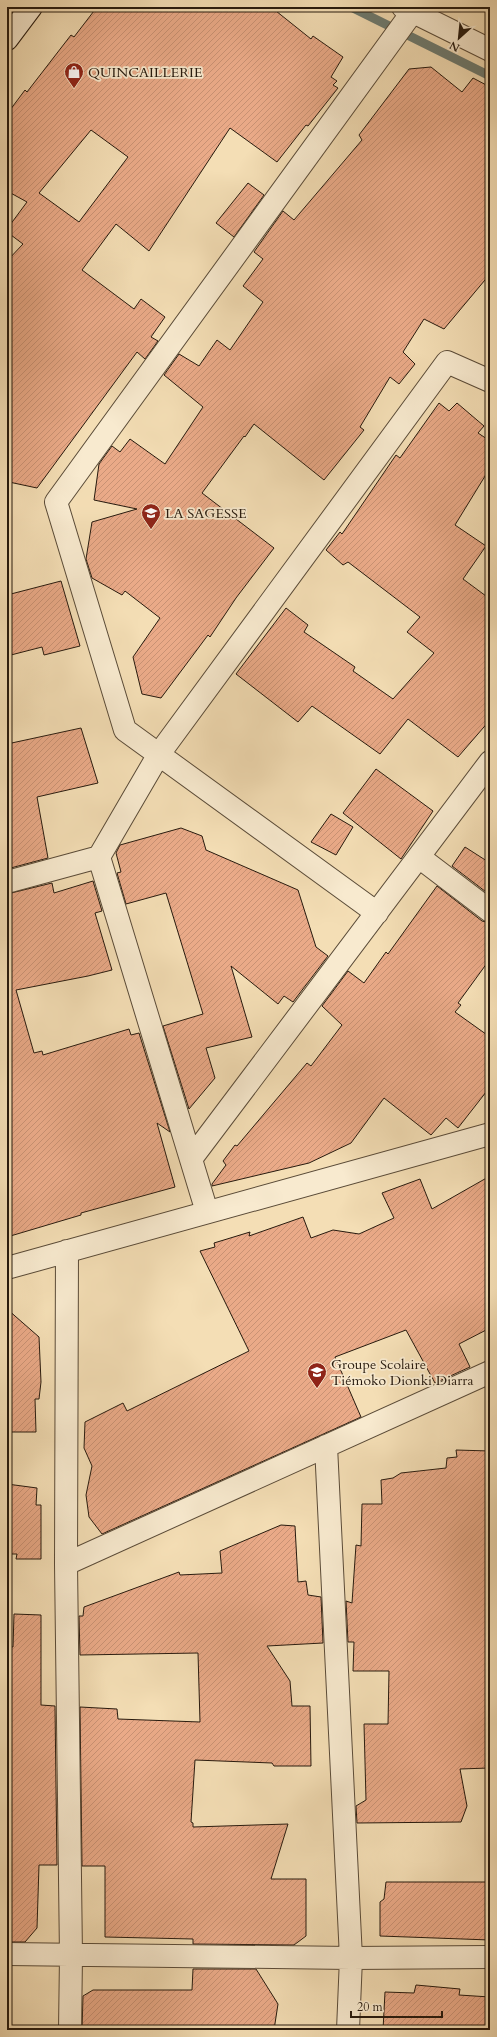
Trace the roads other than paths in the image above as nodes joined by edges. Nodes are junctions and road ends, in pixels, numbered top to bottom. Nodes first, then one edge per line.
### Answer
1 (31, 7) edge
2 (410, 8) edge
3 (7, 39) edge
4 (490, 50) edge
5 (490, 381) edge
6 (159, 754) junction
7 (490, 762) edge
8 (100, 857) junction
9 (419, 857) junction
10 (7, 882) edge
11 (490, 911) edge
12 (377, 913) junction
13 (490, 1134) edge
14 (191, 1159) junction
15 (208, 1212) junction
16 (67, 1251) junction
17 (7, 1268) edge
18 (490, 1372) edge
19 (326, 1446) junction
20 (66, 1564) junction
21 (7, 1954) edge
22 (71, 1956) junction
23 (490, 1957) edge
24 (351, 1958) junction
25 (70, 2030) edge
26 (348, 2030) edge

1 - 3 street
2 - 4 street
2 - 6 street
5 - 6 street
6 - 8 street
6 - 12 street
7 - 9 street
8 - 10 street
8 - 14 street
9 - 11 street
9 - 12 street
12 - 14 street
13 - 15 street
14 - 15 street
15 - 16 street
16 - 17 street
16 - 20 street
18 - 19 street
19 - 20 street
19 - 24 street
20 - 22 street
21 - 22 street
22 - 24 street
22 - 25 street
23 - 24 street
24 - 26 street

